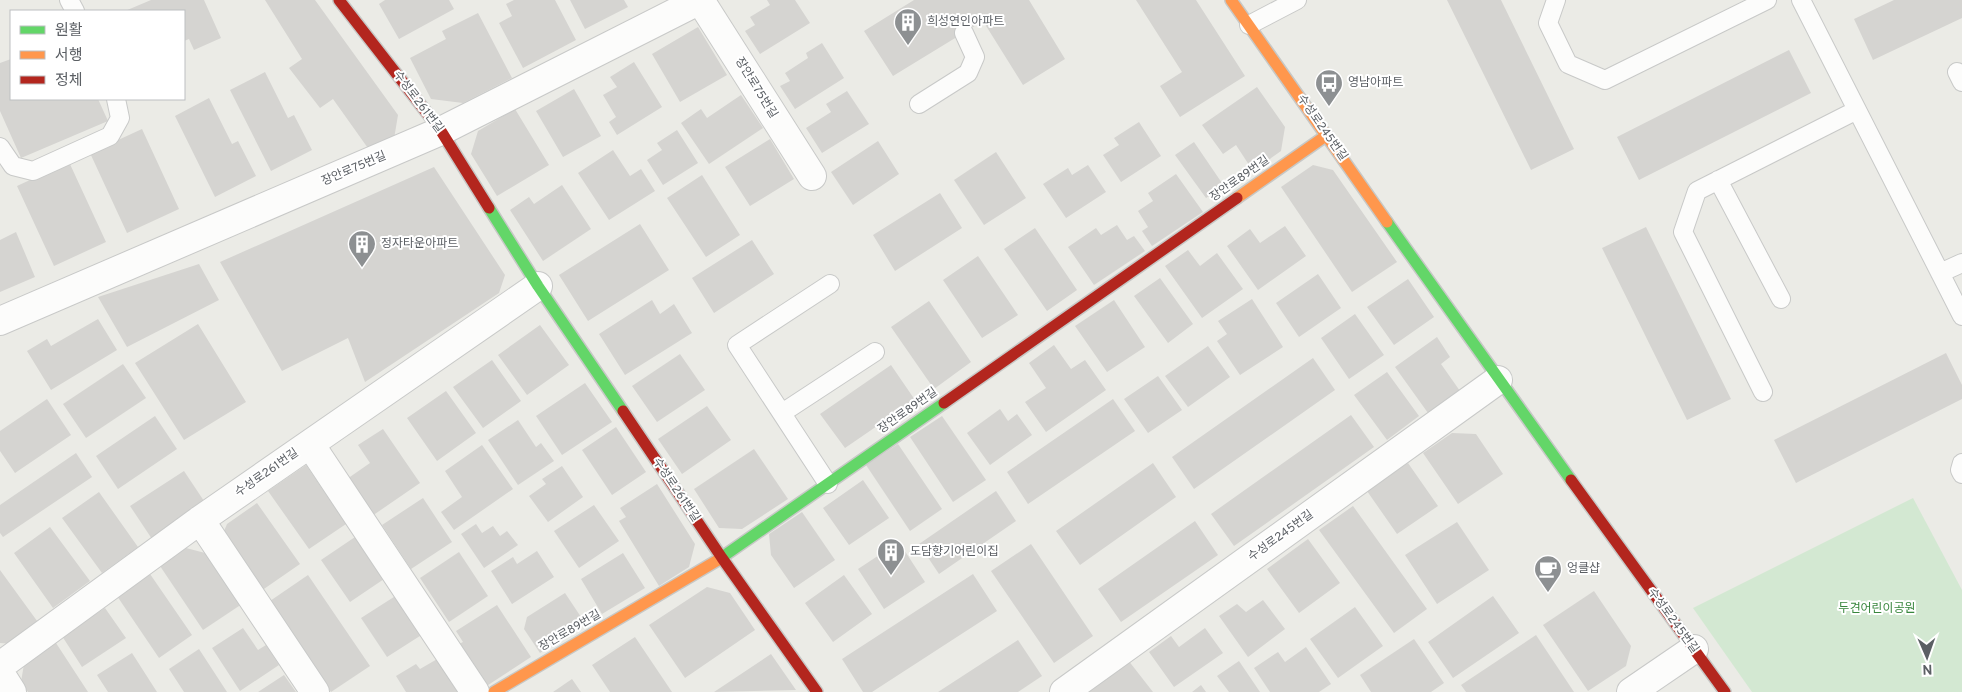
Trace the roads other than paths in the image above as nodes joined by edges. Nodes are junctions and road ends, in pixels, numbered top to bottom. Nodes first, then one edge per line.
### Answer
1 (339, 0) edge
2 (700, 0) edge
3 (1231, 0) edge
4 (1297, 0) edge
5 (1556, 0) edge
6 (1767, 0) edge
7 (1801, 0) edge
8 (1739, 6) edge
9 (1249, 25) junction
10 (964, 33) dead end
11 (116, 100) edge
12 (919, 104) dead end
13 (1857, 110) junction
14 (441, 131) junction
15 (1327, 135) junction
16 (0, 147) edge
17 (812, 176) dead end
18 (1718, 180) junction
19 (1962, 263) edge
20 (1940, 273) junction
21 (830, 284) dead end
22 (538, 286) junction
23 (1781, 299) dead end
24 (1962, 316) edge
25 (0, 321) edge
26 (875, 352) dead end
27 (1498, 380) junction
28 (1763, 392) dead end
29 (782, 413) junction
30 (310, 444) junction
31 (1962, 463) edge
32 (1962, 474) edge
33 (828, 484) junction
34 (200, 520) junction
35 (722, 558) junction
36 (1694, 649) junction
37 (0, 666) edge
38 (0, 673) edge
39 (12, 692) edge
40 (315, 692) edge
41 (475, 692) edge
42 (494, 692) edge
43 (817, 692) edge
44 (1064, 692) edge
45 (1631, 692) edge
46 (1725, 692) edge

1 - 14 street, 수성로261번길
2 - 14 street, 장안로75번길
2 - 17 street, 장안로75번길
3 - 9 street, 수성로245번길
4 - 9 lane
5 - 8 lane
6 - 8 lane
7 - 13 lane
9 - 15 street, 수성로245번길
10 - 12 lane
11 - 16 lane
13 - 18 lane
13 - 20 lane
14 - 22 street, 수성로261번길
14 - 25 street, 장안로75번길
15 - 27 street, 수성로245번길
15 - 33 street, 장안로89번길
18 - 23 lane
18 - 28 lane
19 - 20 lane
20 - 24 lane
21 - 29 lane
22 - 30 street, 수성로261번길
22 - 35 street, 수성로261번길
26 - 29 lane
27 - 36 street, 수성로245번길
27 - 44 street, 수성로245번길
29 - 33 lane
30 - 34 street, 수성로261번길
30 - 41 street
31 - 32 lane
33 - 35 street, 장안로89번길
34 - 37 street, 수성로261번길
34 - 40 street
35 - 42 street, 장안로89번길
35 - 43 street, 수성로261번길
36 - 45 street
36 - 46 street, 수성로245번길
38 - 39 street

